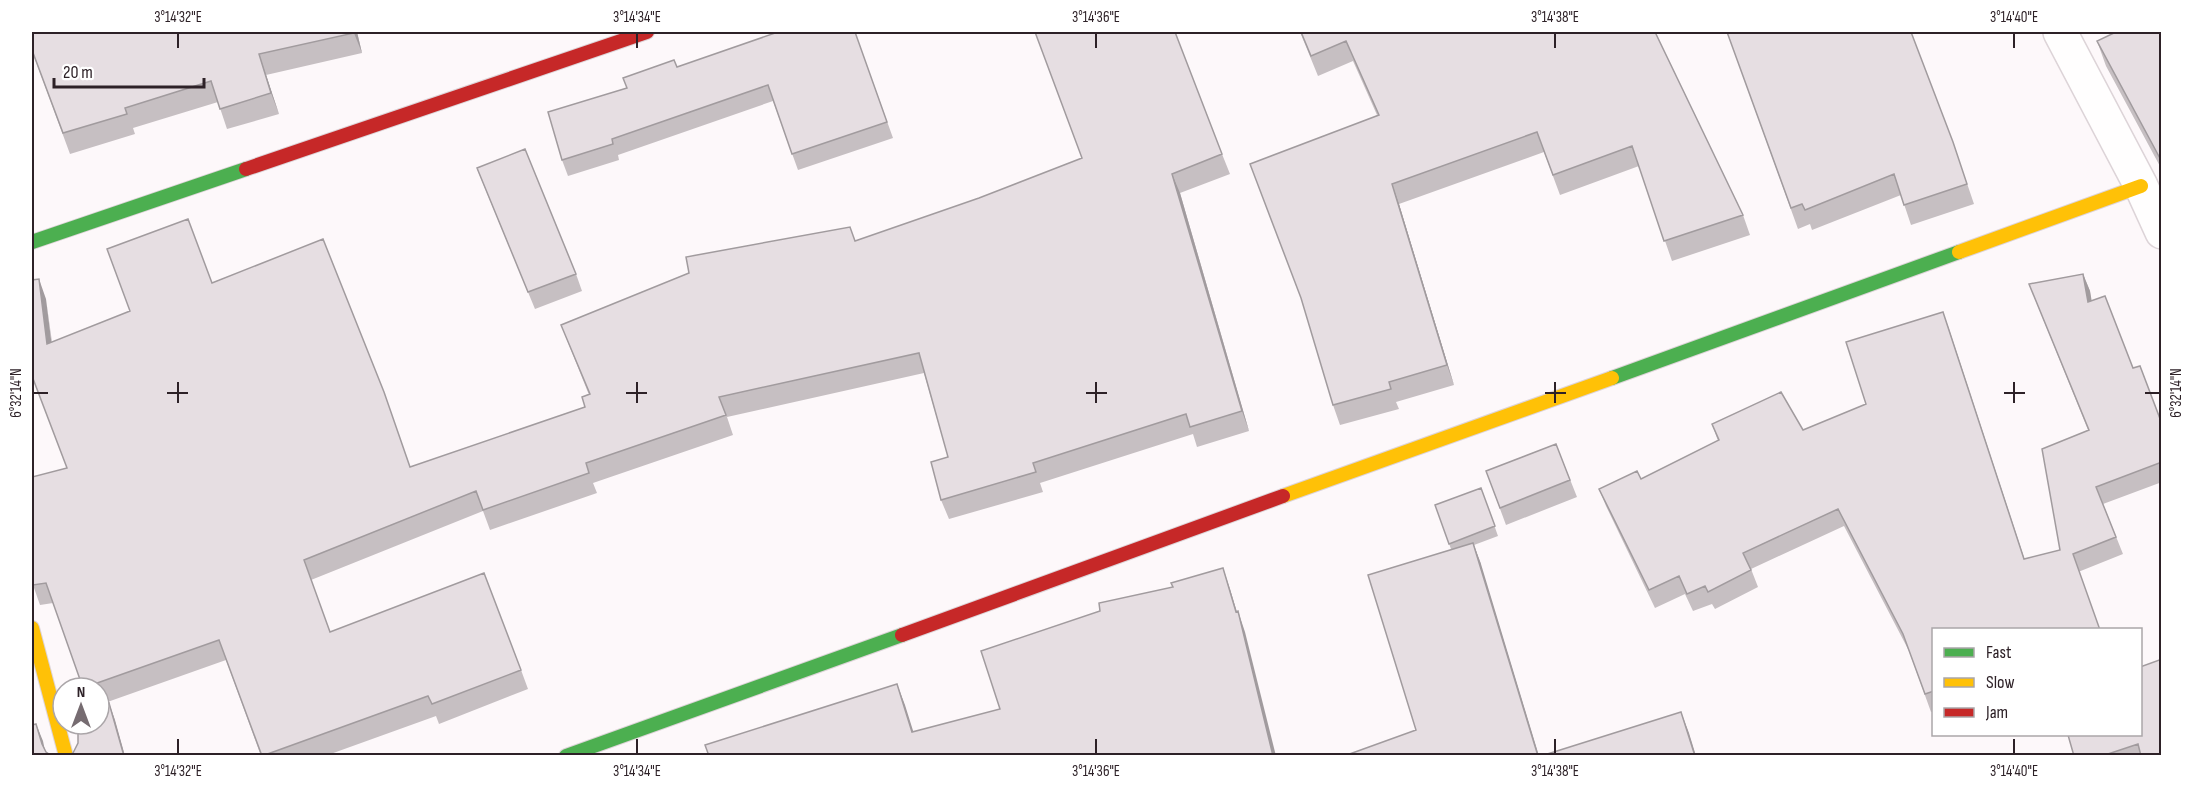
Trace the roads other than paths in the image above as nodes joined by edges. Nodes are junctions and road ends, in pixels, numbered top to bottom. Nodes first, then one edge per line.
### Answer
1 (647, 32) edge
2 (2060, 32) edge
3 (2141, 186) junction
4 (2162, 232) edge
5 (32, 242) edge
6 (32, 628) edge
7 (66, 756) edge
8 (566, 756) edge

1 - 5 street
2 - 3 street
3 - 4 street
3 - 8 street
6 - 7 street

